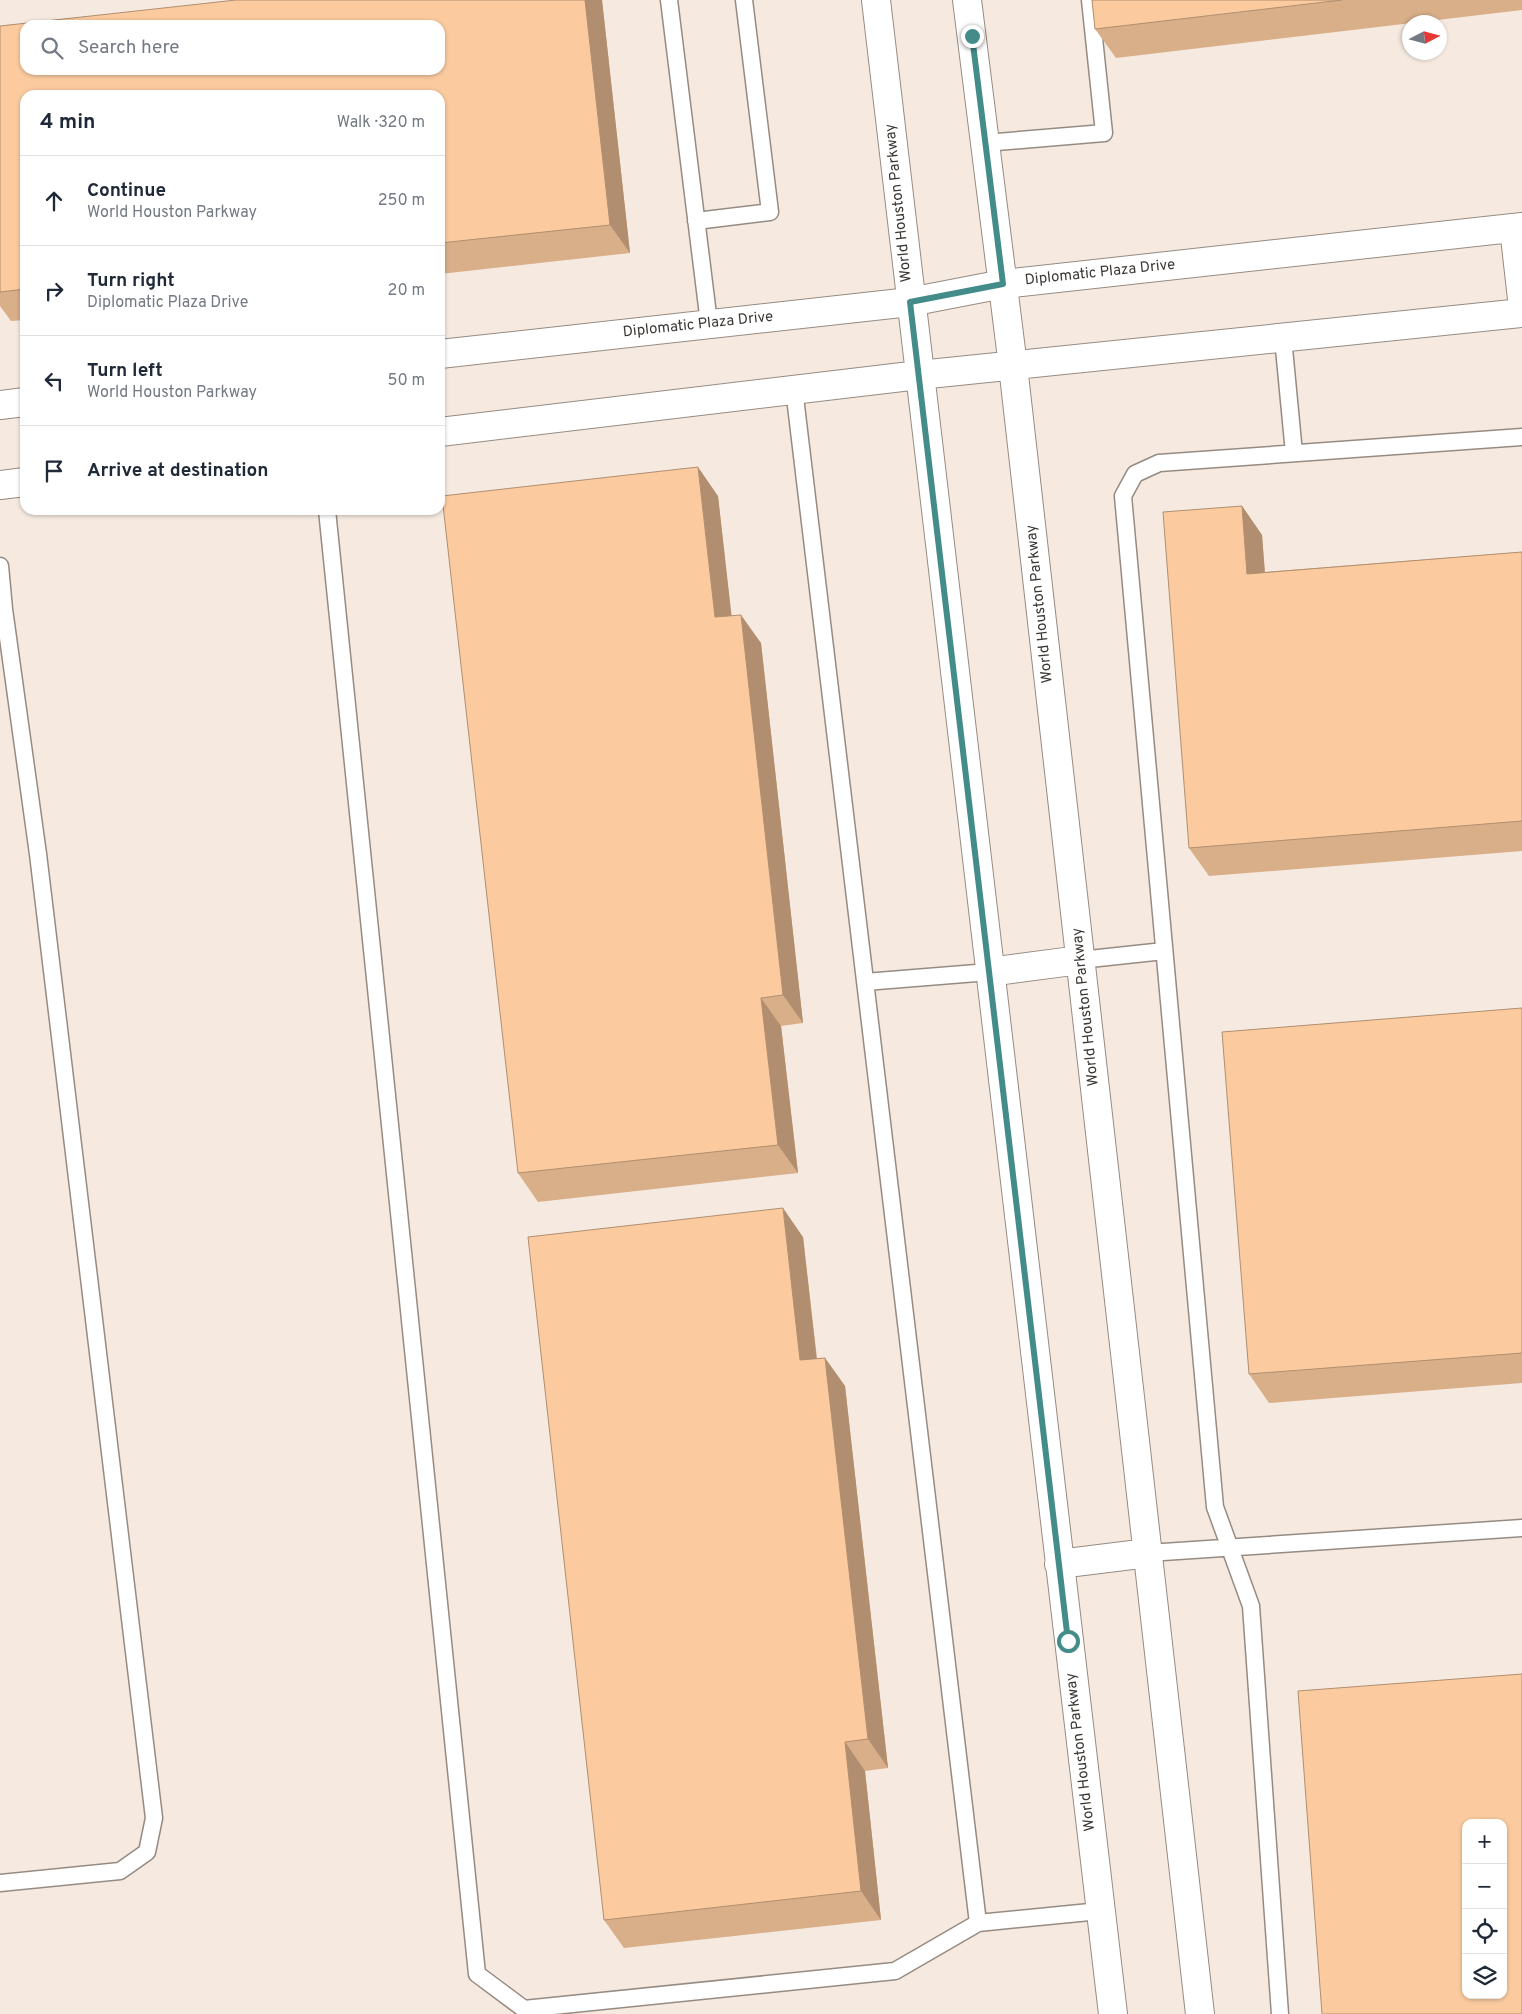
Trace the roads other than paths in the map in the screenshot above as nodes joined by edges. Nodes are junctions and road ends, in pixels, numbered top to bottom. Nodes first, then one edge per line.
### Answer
1 (669, 0) edge
2 (744, 0) edge
3 (876, 0) edge
4 (967, 0) edge
5 (1090, 0) edge
6 (985, 143) junction
7 (696, 221) junction
8 (1518, 228) edge
9 (1003, 284) junction
10 (1522, 299) edge
11 (910, 302) junction
12 (1522, 313) edge
13 (708, 324) junction
14 (1283, 338) junction
15 (445, 353) edge
16 (1013, 366) junction
17 (919, 375) junction
18 (794, 389) junction
19 (20, 403) edge
20 (0, 405) edge
21 (445, 431) edge
22 (1522, 437) edge
23 (1294, 453) junction
24 (20, 483) edge
25 (0, 485) edge
26 (328, 515) edge
27 (0, 566) edge
28 (2, 609) edge
29 (1164, 951) junction
30 (1080, 960) junction
31 (989, 972) junction
32 (865, 982) junction
33 (1522, 1528) edge
34 (1230, 1547) junction
35 (1148, 1553) junction
36 (1059, 1564) junction
37 (0, 1883) edge
38 (1100, 1911) junction
39 (978, 1923) junction
40 (1112, 2014) edge
41 (1200, 2014) edge
42 (1280, 2014) edge

1 - 7 lane
2 - 7 lane
3 - 11 street, World Houston Parkway
4 - 6 street, World Houston Parkway
5 - 6 lane
6 - 9 street, World Houston Parkway
7 - 13 lane
8 - 9 street, Diplomatic Plaza Drive
8 - 10 street
9 - 11 street, Diplomatic Plaza Drive
9 - 16 street, World Houston Parkway
11 - 13 street, Diplomatic Plaza Drive
11 - 17 street, World Houston Parkway
12 - 14 street
13 - 15 street, Diplomatic Plaza Drive
14 - 16 street
14 - 23 lane
16 - 17 street
16 - 30 street, World Houston Parkway
17 - 18 street
17 - 31 street, World Houston Parkway
18 - 21 street
18 - 32 lane
19 - 20 street
22 - 23 lane
23 - 29 lane
24 - 25 street
26 - 39 lane
27 - 28 lane
28 - 37 lane
29 - 30 lane
29 - 34 lane
30 - 31 street
30 - 35 street, World Houston Parkway
31 - 32 lane
31 - 36 street, World Houston Parkway
32 - 39 lane
33 - 34 lane
34 - 35 lane
34 - 42 lane
35 - 36 street
35 - 41 street, World Houston Parkway
36 - 38 street, World Houston Parkway
38 - 39 lane
38 - 40 street, World Houston Parkway

